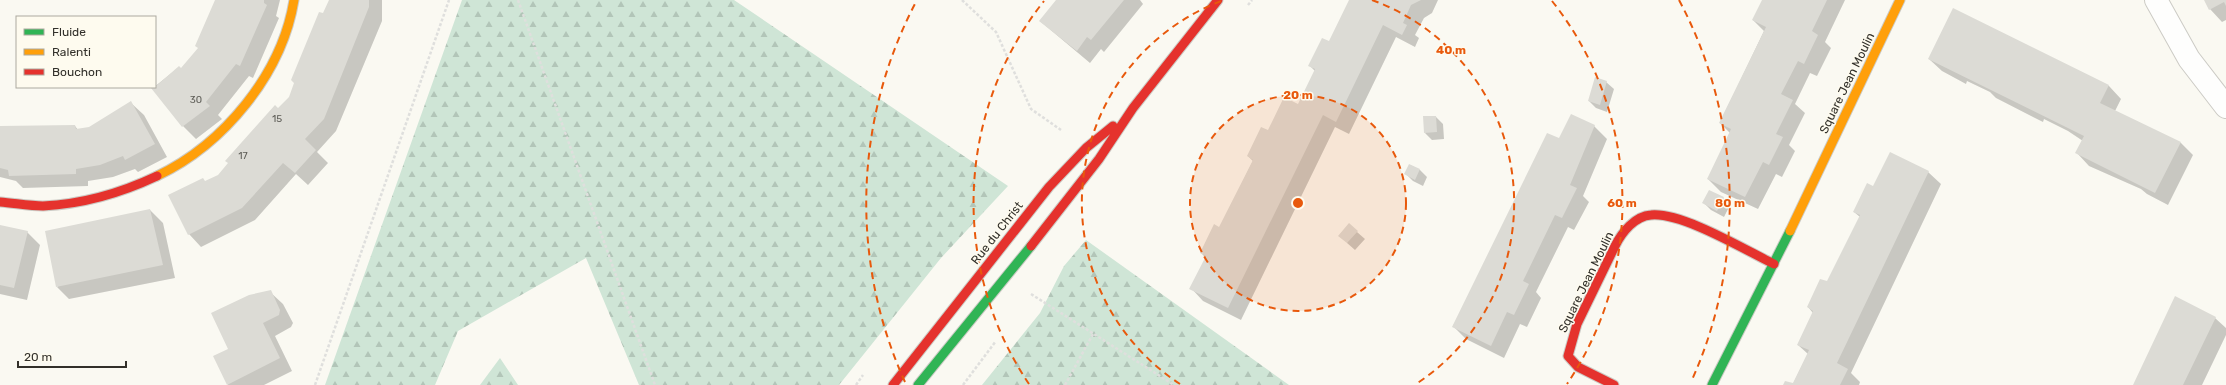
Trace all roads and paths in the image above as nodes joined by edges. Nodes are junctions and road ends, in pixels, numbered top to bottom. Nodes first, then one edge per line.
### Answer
1 (294, 0) edge
2 (449, 0) edge
3 (518, 0) edge
4 (962, 0) edge
5 (1218, 0) edge
6 (1900, 0) edge
7 (2156, 0) edge
8 (2226, 107) edge
9 (1133, 108) junction
10 (1086, 148) junction
11 (0, 202) edge
12 (1774, 264) junction
13 (1030, 294) dead end
14 (1093, 334) junction
15 (315, 385) edge
16 (655, 385) edge
17 (893, 385) edge
18 (918, 385) edge
19 (1065, 385) edge
20 (1174, 385) edge
21 (1614, 385) edge
22 (1712, 385) edge

1 - 11 street
2 - 15 path
3 - 16 path
4 - 10 path
5 - 9 street, Rue du Christ
6 - 12 street, Square Jean Moulin
7 - 8 street
9 - 10 street, Rue du Christ
9 - 18 street, Rue du Christ
10 - 17 street, Rue du Christ
12 - 21 street, Square Jean Moulin
12 - 22 street, Square Jean Moulin
13 - 14 path
14 - 19 path
14 - 20 path

